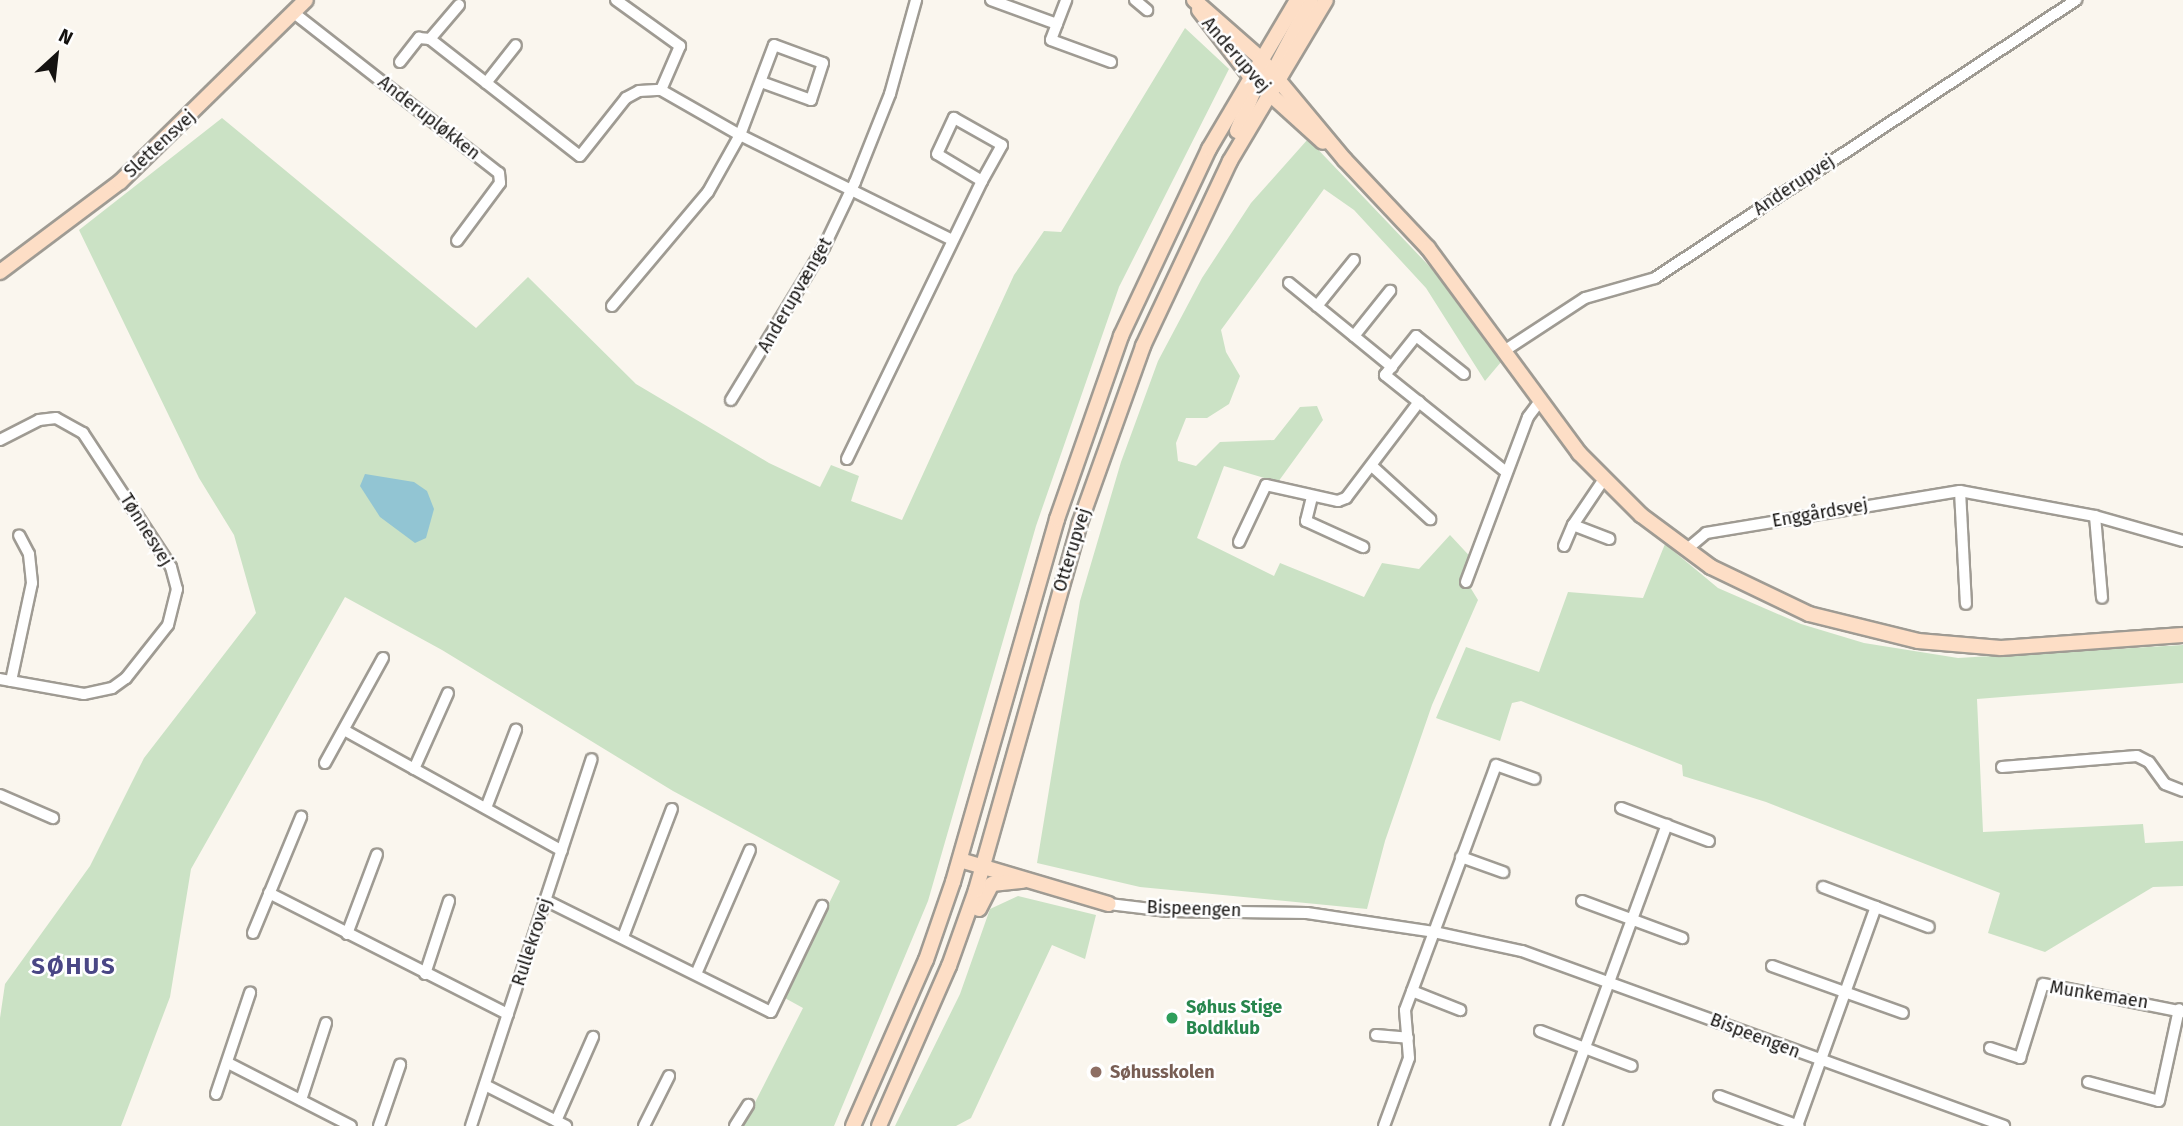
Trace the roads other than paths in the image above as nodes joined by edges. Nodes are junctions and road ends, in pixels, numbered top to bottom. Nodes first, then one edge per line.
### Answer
1 (306, 0) edge
2 (618, 0) edge
3 (916, 0) edge
4 (990, 0) edge
5 (1066, 0) edge
6 (1135, 0) edge
7 (1297, 0) edge
8 (1311, 0) edge
9 (1326, 0) edge
10 (2076, 0) edge
11 (1195, 1) edge
12 (459, 5) dead end
13 (1147, 10) dead end
14 (294, 13) junction
15 (1056, 24) junction
16 (430, 39) junction
17 (516, 45) dead end
18 (1260, 58) junction
19 (400, 62) dead end
20 (1111, 62) dead end
21 (1274, 74) junction
22 (761, 82) junction
23 (486, 83) junction
24 (1259, 85) junction
25 (661, 90) junction
26 (740, 135) junction
27 (1345, 160) junction
28 (982, 181) junction
29 (852, 187) junction
30 (950, 239) junction
31 (457, 241) dead end
32 (1354, 260) dead end
33 (0, 272) edge
34 (1289, 283) dead end
35 (1390, 290) dead end
36 (612, 306) dead end
37 (1317, 306) junction
38 (1354, 336) junction
39 (1504, 351) junction
40 (1392, 367) junction
41 (1464, 374) dead end
42 (732, 400) dead end
43 (1540, 401) junction
44 (1419, 402) junction
45 (0, 439) edge
46 (847, 459) dead end
47 (1372, 466) junction
48 (1506, 472) junction
49 (1604, 479) junction
50 (1960, 491) junction
51 (1312, 497) junction
52 (2095, 516) junction
53 (1430, 519) dead end
54 (1573, 525) junction
55 (19, 535) dead end
56 (1609, 539) dead end
57 (2183, 541) edge
58 (1239, 542) dead end
59 (1564, 546) dead end
60 (1363, 547) dead end
61 (1686, 550) junction
62 (1466, 582) dead end
63 (2102, 598) dead end
64 (1966, 604) dead end
65 (2183, 635) edge
66 (383, 658) dead end
67 (6, 680) edge
68 (448, 693) dead end
69 (344, 730) junction
70 (516, 730) dead end
71 (592, 758) dead end
72 (326, 763) dead end
73 (2002, 767) dead end
74 (414, 769) junction
75 (1535, 779) dead end
76 (2183, 791) edge
77 (0, 795) edge
78 (486, 808) junction
79 (1620, 808) dead end
80 (672, 809) dead end
81 (301, 817) dead end
82 (53, 818) dead end
83 (1667, 825) junction
84 (1709, 841) dead end
85 (750, 850) dead end
86 (562, 851) junction
87 (377, 853) dead end
88 (1461, 857) junction
89 (960, 860) junction
90 (983, 868) junction
91 (1503, 872) dead end
92 (1023, 881) junction
93 (1823, 887) dead end
94 (269, 893) junction
95 (545, 900) junction
96 (449, 901) dead end
97 (1582, 901) dead end
98 (1109, 904) joint
99 (822, 906) dead end
100 (1877, 907) junction
101 (1633, 920) junction
102 (1929, 927) dead end
103 (1434, 932) junction
104 (253, 933) dead end
105 (347, 934) junction
106 (623, 937) junction
107 (1682, 938) dead end
108 (1772, 966) dead end
109 (425, 974) junction
110 (696, 974) junction
111 (1611, 980) junction
112 (1412, 991) junction
113 (250, 992) dead end
114 (1845, 995) junction
115 (1460, 1010) dead end
116 (2181, 1010) edge
117 (1903, 1013) dead end
118 (508, 1014) junction
119 (326, 1023) dead end
120 (1540, 1031) dead end
121 (1376, 1035) dead end
122 (593, 1037) dead end
123 (1408, 1038) junction
124 (917, 1039) junction
125 (1586, 1048) junction
126 (1990, 1048) dead end
127 (1821, 1061) junction
128 (228, 1063) junction
129 (400, 1065) dead end
130 (1632, 1066) dead end
131 (669, 1076) dead end
132 (2088, 1082) dead end
133 (485, 1085) junction
134 (216, 1094) dead end
135 (1719, 1096) dead end
136 (301, 1100) junction
137 (748, 1105) dead end
138 (561, 1123) edge
139 (351, 1126) edge
140 (379, 1126) edge
141 (471, 1126) edge
142 (644, 1126) edge
143 (735, 1126) edge
144 (853, 1126) edge
145 (879, 1126) edge
146 (1384, 1126) edge
147 (1556, 1126) edge
148 (1797, 1126) edge
149 (2004, 1126) edge

1 - 14 main road, Slettensvej
2 - 25 street
3 - 29 street, Anderupvænget
4 - 15 street
5 - 15 street
6 - 13 street
7 - 18 main road, Otterupvej
8 - 21 main road
9 - 21 main road
10 - 39 street, Anderupvej
11 - 18 main road, Anderupvej
11 - 24 main road, Anderupvej
12 - 16 street
14 - 31 street, Anderupløkken
14 - 33 main road, Slettensvej
15 - 20 street
16 - 19 street
16 - 23 street
17 - 23 street
18 - 21 main road, Anderupvej
18 - 24 main road, Otterupvej
21 - 24 main road
21 - 27 main road, Anderupvej
22 - 22 street
22 - 26 street
23 - 25 street
24 - 27 main road, Anderupvej
24 - 89 main road, Otterupvej
24 - 90 main road, Otterupvej
25 - 26 street
26 - 29 street
26 - 36 street
27 - 39 main road, Anderupvej
28 - 28 street
28 - 30 street
29 - 30 street
29 - 42 street, Anderupvænget
30 - 46 street
32 - 37 street
34 - 37 street
35 - 38 street
37 - 38 street
38 - 40 street
39 - 43 main road, Anderupvej
40 - 41 street
40 - 44 street
43 - 48 street
43 - 49 main road, Anderupvej
44 - 47 street
44 - 48 street
45 - 67 street, Tønnesvej
47 - 51 street
47 - 53 street
48 - 62 street
49 - 54 street
49 - 61 main road, Anderupvej
50 - 52 street, Enggårdsvej
50 - 61 street, Enggårdsvej
50 - 64 street
51 - 58 street
51 - 60 street
52 - 57 street, Enggårdsvej
52 - 63 street
54 - 56 street
54 - 59 street
55 - 67 street, Tønnesvej
61 - 65 main road, Anderupvej
66 - 69 street
68 - 74 street
69 - 72 street
69 - 74 street
70 - 78 street
71 - 86 street, Rullekrovej
73 - 76 street
74 - 78 street
75 - 88 street
77 - 82 street
78 - 86 street
79 - 83 street
80 - 106 street
81 - 94 street
83 - 84 street
83 - 101 street
85 - 110 street
86 - 95 street, Rullekrovej
87 - 105 street
88 - 91 street
88 - 103 street
89 - 90 main road, Bispeengen
89 - 144 main road, Otterupvej
90 - 92 main road, Bispeengen
90 - 124 main road, Otterupvej
92 - 98 main road, Bispeengen
92 - 124 main road
93 - 100 street
94 - 104 street
94 - 105 street
95 - 106 street
95 - 118 street, Rullekrovej
96 - 109 street
97 - 101 street
98 - 103 street, Bispeengen
99 - 110 street
100 - 102 street
100 - 114 street, Bispeengen
101 - 107 street
101 - 111 street
103 - 111 street, Bispeengen
103 - 112 street
105 - 109 street
106 - 110 street
108 - 114 street
109 - 118 street
111 - 125 street
111 - 127 street, Bispeengen
112 - 115 street
112 - 123 street
113 - 128 street
114 - 117 street
114 - 127 street, Bispeengen
116 - 126 street, Munkemaen
116 - 132 street, Munkemaen
118 - 133 street, Rullekrovej
119 - 136 street
120 - 125 street
121 - 123 street
122 - 138 street
123 - 146 street
124 - 145 main road, Otterupvej
125 - 130 street
125 - 147 street
127 - 148 street, Bispeengen
127 - 149 street, Bispeengen
128 - 134 street
128 - 136 street
129 - 140 street
131 - 142 street
133 - 138 street
133 - 141 street, Rullekrovej
135 - 148 street, Bispeengen
136 - 139 street
137 - 143 street

